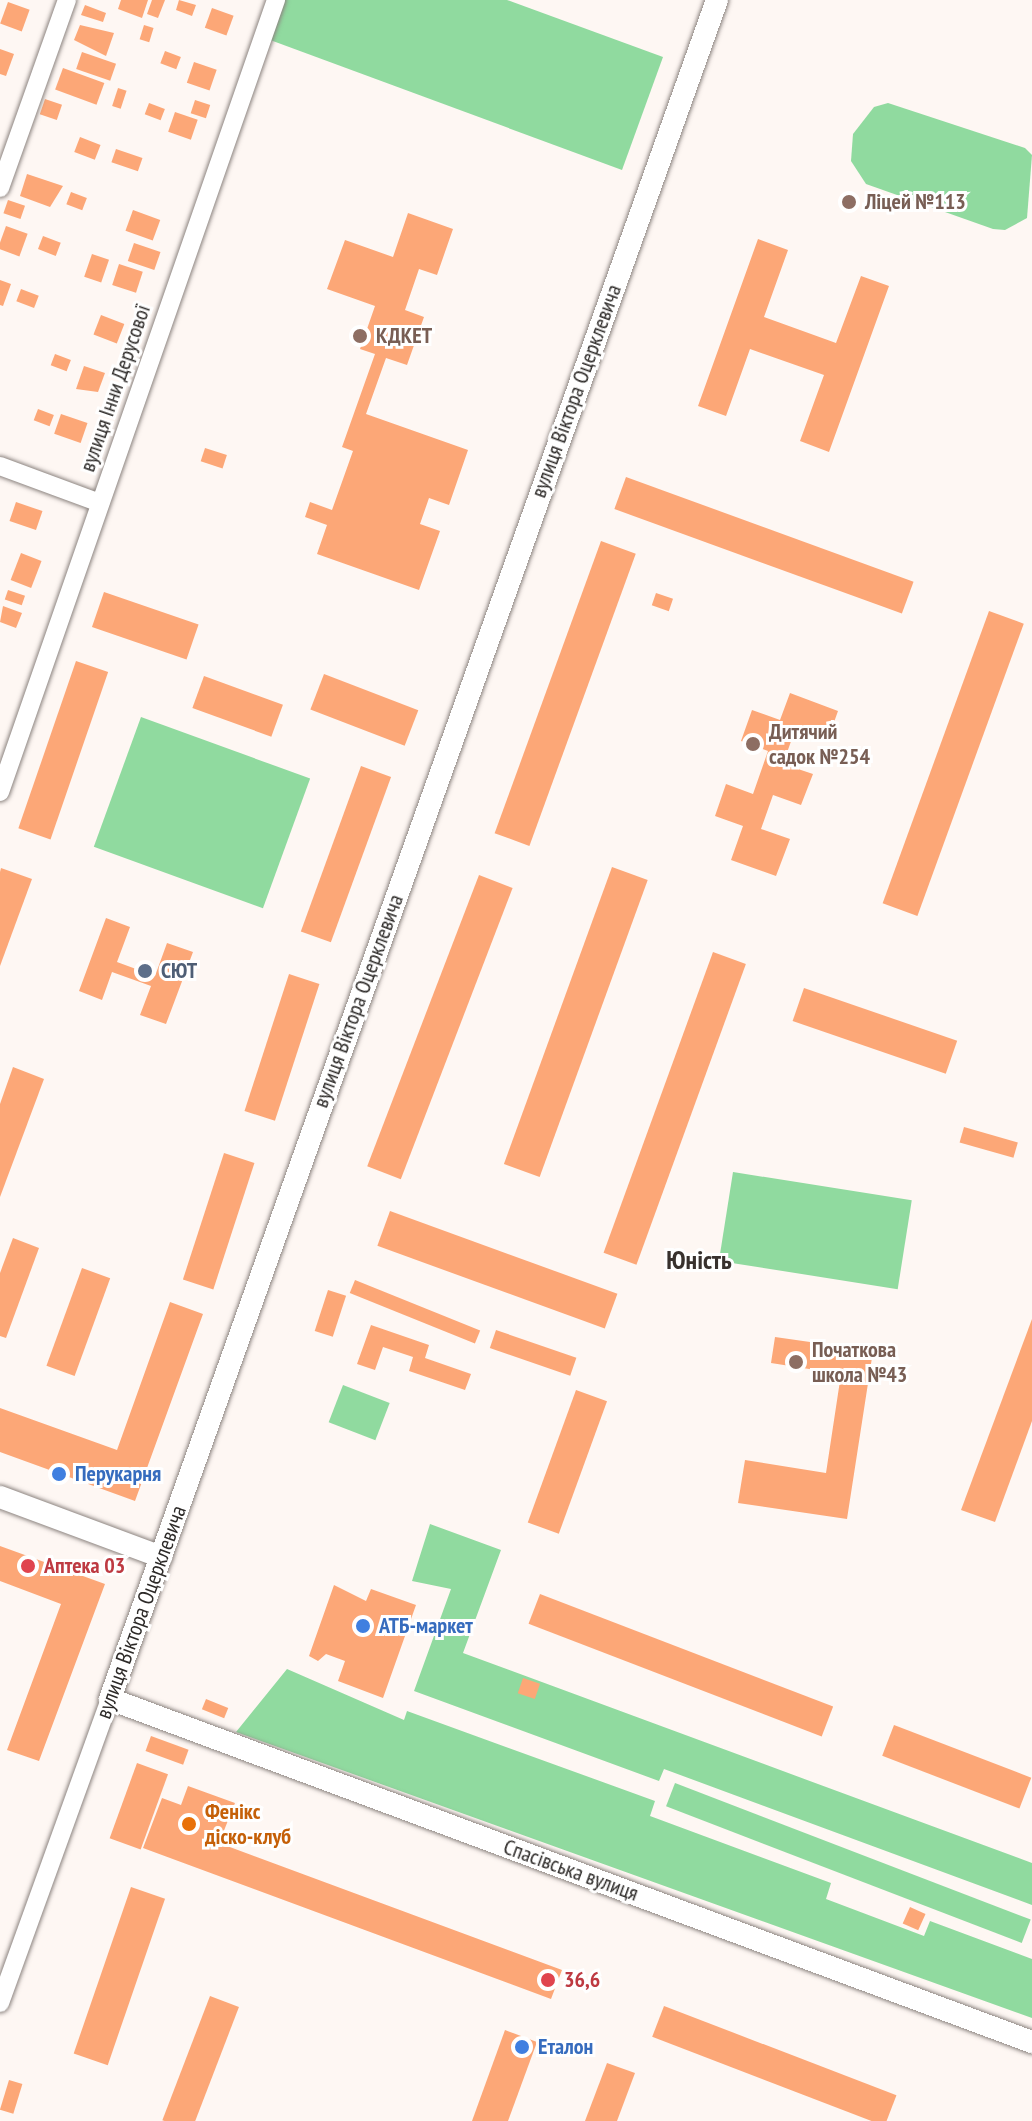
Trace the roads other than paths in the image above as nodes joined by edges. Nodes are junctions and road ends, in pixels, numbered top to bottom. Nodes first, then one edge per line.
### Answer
1 (67, 0) edge
2 (276, 0) edge
3 (717, 0) edge
4 (0, 188) edge
5 (0, 466) edge
6 (100, 503) junction
7 (0, 792) edge
8 (0, 1497) edge
9 (161, 1557) junction
10 (110, 1699) junction
11 (0, 2003) edge
12 (1032, 2042) edge

1 - 4 street
2 - 6 street, вулиця Інни Дерусової
3 - 9 street, вулиця Віктора Оцерклевича
5 - 6 street
6 - 7 street, вулиця Інни Дерусової
8 - 9 street
9 - 10 street, вулиця Віктора Оцерклевича
10 - 11 street, вулиця Віктора Оцерклевича
10 - 12 street, Спасівська вулиця

